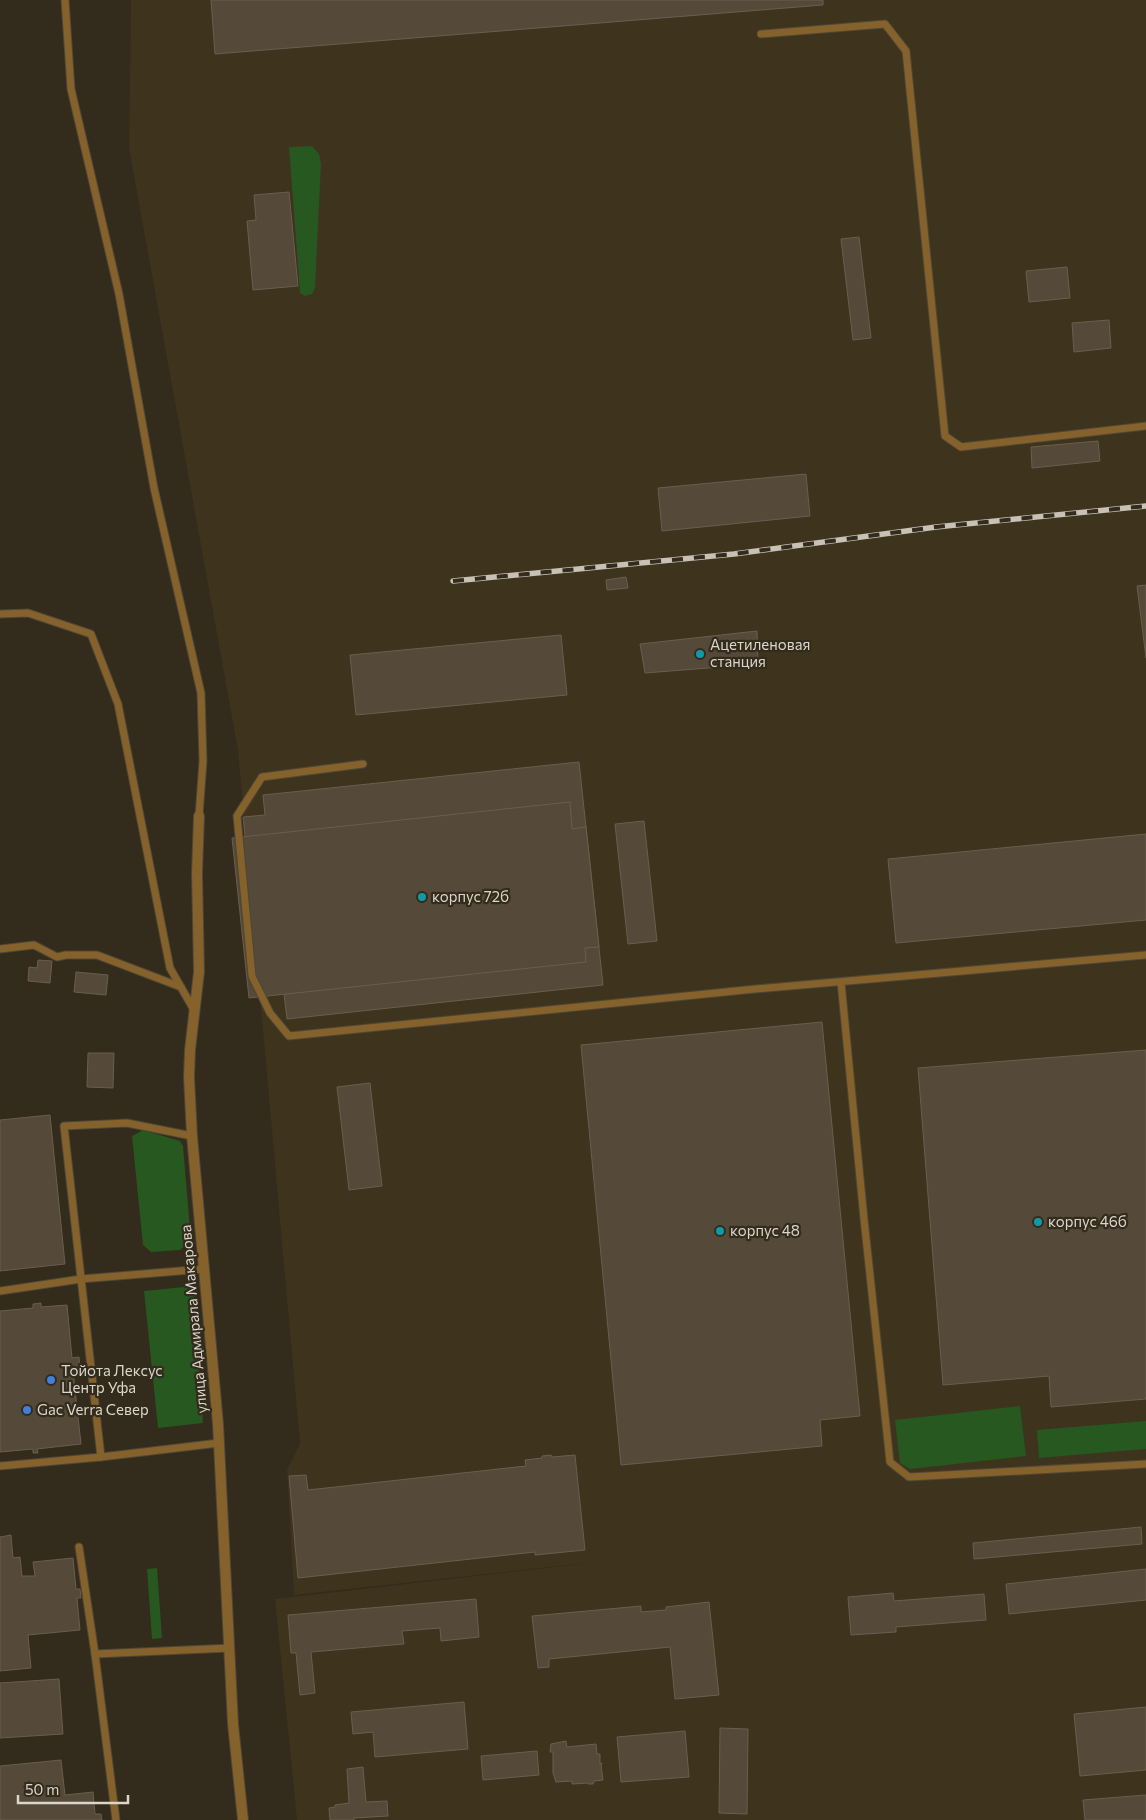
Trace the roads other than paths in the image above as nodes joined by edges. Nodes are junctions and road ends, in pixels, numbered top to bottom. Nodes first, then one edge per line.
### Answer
1 (65, 0) edge
2 (761, 34) dead end
3 (1146, 426) edge
4 (0, 614) edge
5 (363, 764) dead end
6 (199, 816) joint
7 (0, 949) edge
8 (1146, 955) edge
9 (841, 982) junction
10 (181, 987) junction
11 (194, 1010) junction
12 (192, 1136) junction
13 (204, 1269) junction
14 (81, 1280) junction
15 (0, 1291) edge
16 (219, 1443) junction
17 (101, 1457) junction
18 (1146, 1464) edge
19 (0, 1466) edge
20 (79, 1547) dead end
21 (230, 1648) junction
22 (95, 1654) junction
23 (116, 1820) edge
24 (243, 1820) edge

1 - 6 lane
2 - 3 lane
4 - 10 lane
5 - 9 lane
6 - 11 street, улица Адмирала Макарова
7 - 10 lane
8 - 9 lane
9 - 18 lane
10 - 11 lane
11 - 12 street, улица Адмирала Макарова
12 - 13 street, улица Адмирала Макарова
12 - 14 lane
13 - 14 lane
13 - 16 street, улица Адмирала Макарова
14 - 15 lane
14 - 17 lane
16 - 17 lane
16 - 21 street, улица Адмирала Макарова
17 - 19 lane
20 - 22 lane
21 - 22 lane
21 - 24 street, улица Адмирала Макарова
22 - 23 lane

